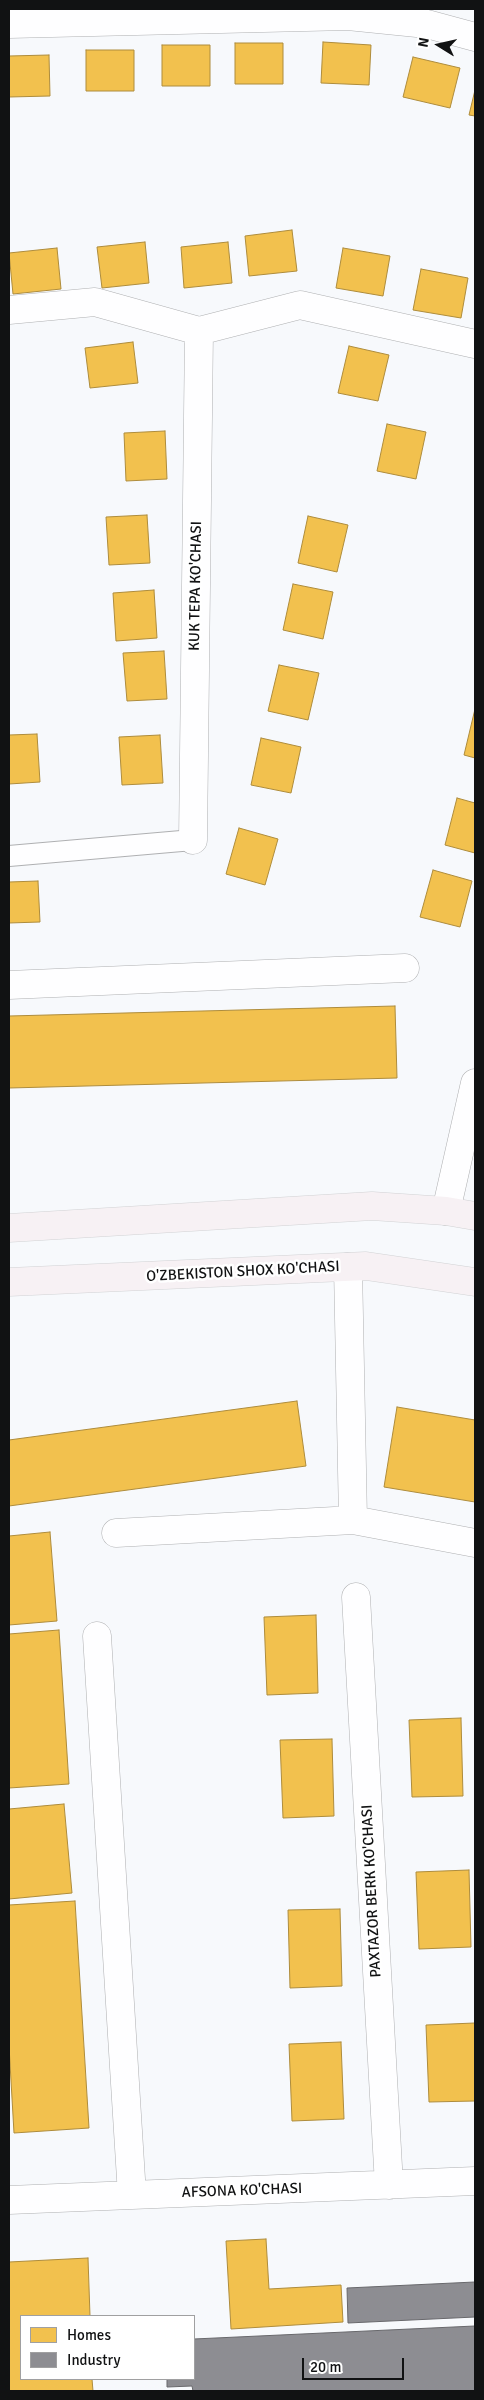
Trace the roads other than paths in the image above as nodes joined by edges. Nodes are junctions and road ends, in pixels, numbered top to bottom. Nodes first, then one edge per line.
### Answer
1 (9, 24) edge
2 (475, 37) edge
3 (9, 310) edge
4 (199, 331) junction
5 (475, 344) edge
6 (193, 840) joint
7 (9, 856) edge
8 (405, 968) dead end
9 (9, 985) edge
10 (475, 1083) edge
11 (446, 1211) junction
12 (475, 1216) edge
13 (9, 1228) edge
14 (348, 1267) junction
15 (9, 1282) edge
16 (475, 1282) edge
17 (352, 1520) junction
18 (116, 1533) dead end
19 (475, 1543) edge
20 (356, 1598) dead end
21 (97, 1636) dead end
22 (475, 2181) edge
23 (389, 2185) junction
24 (132, 2195) junction
25 (9, 2200) edge

1 - 2 street
3 - 4 street
4 - 5 street
4 - 6 street, KUK TEPA KO'CHASI
6 - 7 lane
8 - 9 street
10 - 11 street
11 - 12 main road
11 - 13 main road
14 - 15 main road, O'ZBEKISTON SHOX KO'CHASI
14 - 16 main road, O'ZBEKISTON SHOX KO'CHASI
14 - 17 street
17 - 18 street
17 - 19 street
20 - 23 street, PAXTAZOR BERK KO'CHASI
21 - 24 street
22 - 23 street, AFSONA KO'CHASI
23 - 24 street, AFSONA KO'CHASI
24 - 25 street, AFSONA KO'CHASI

